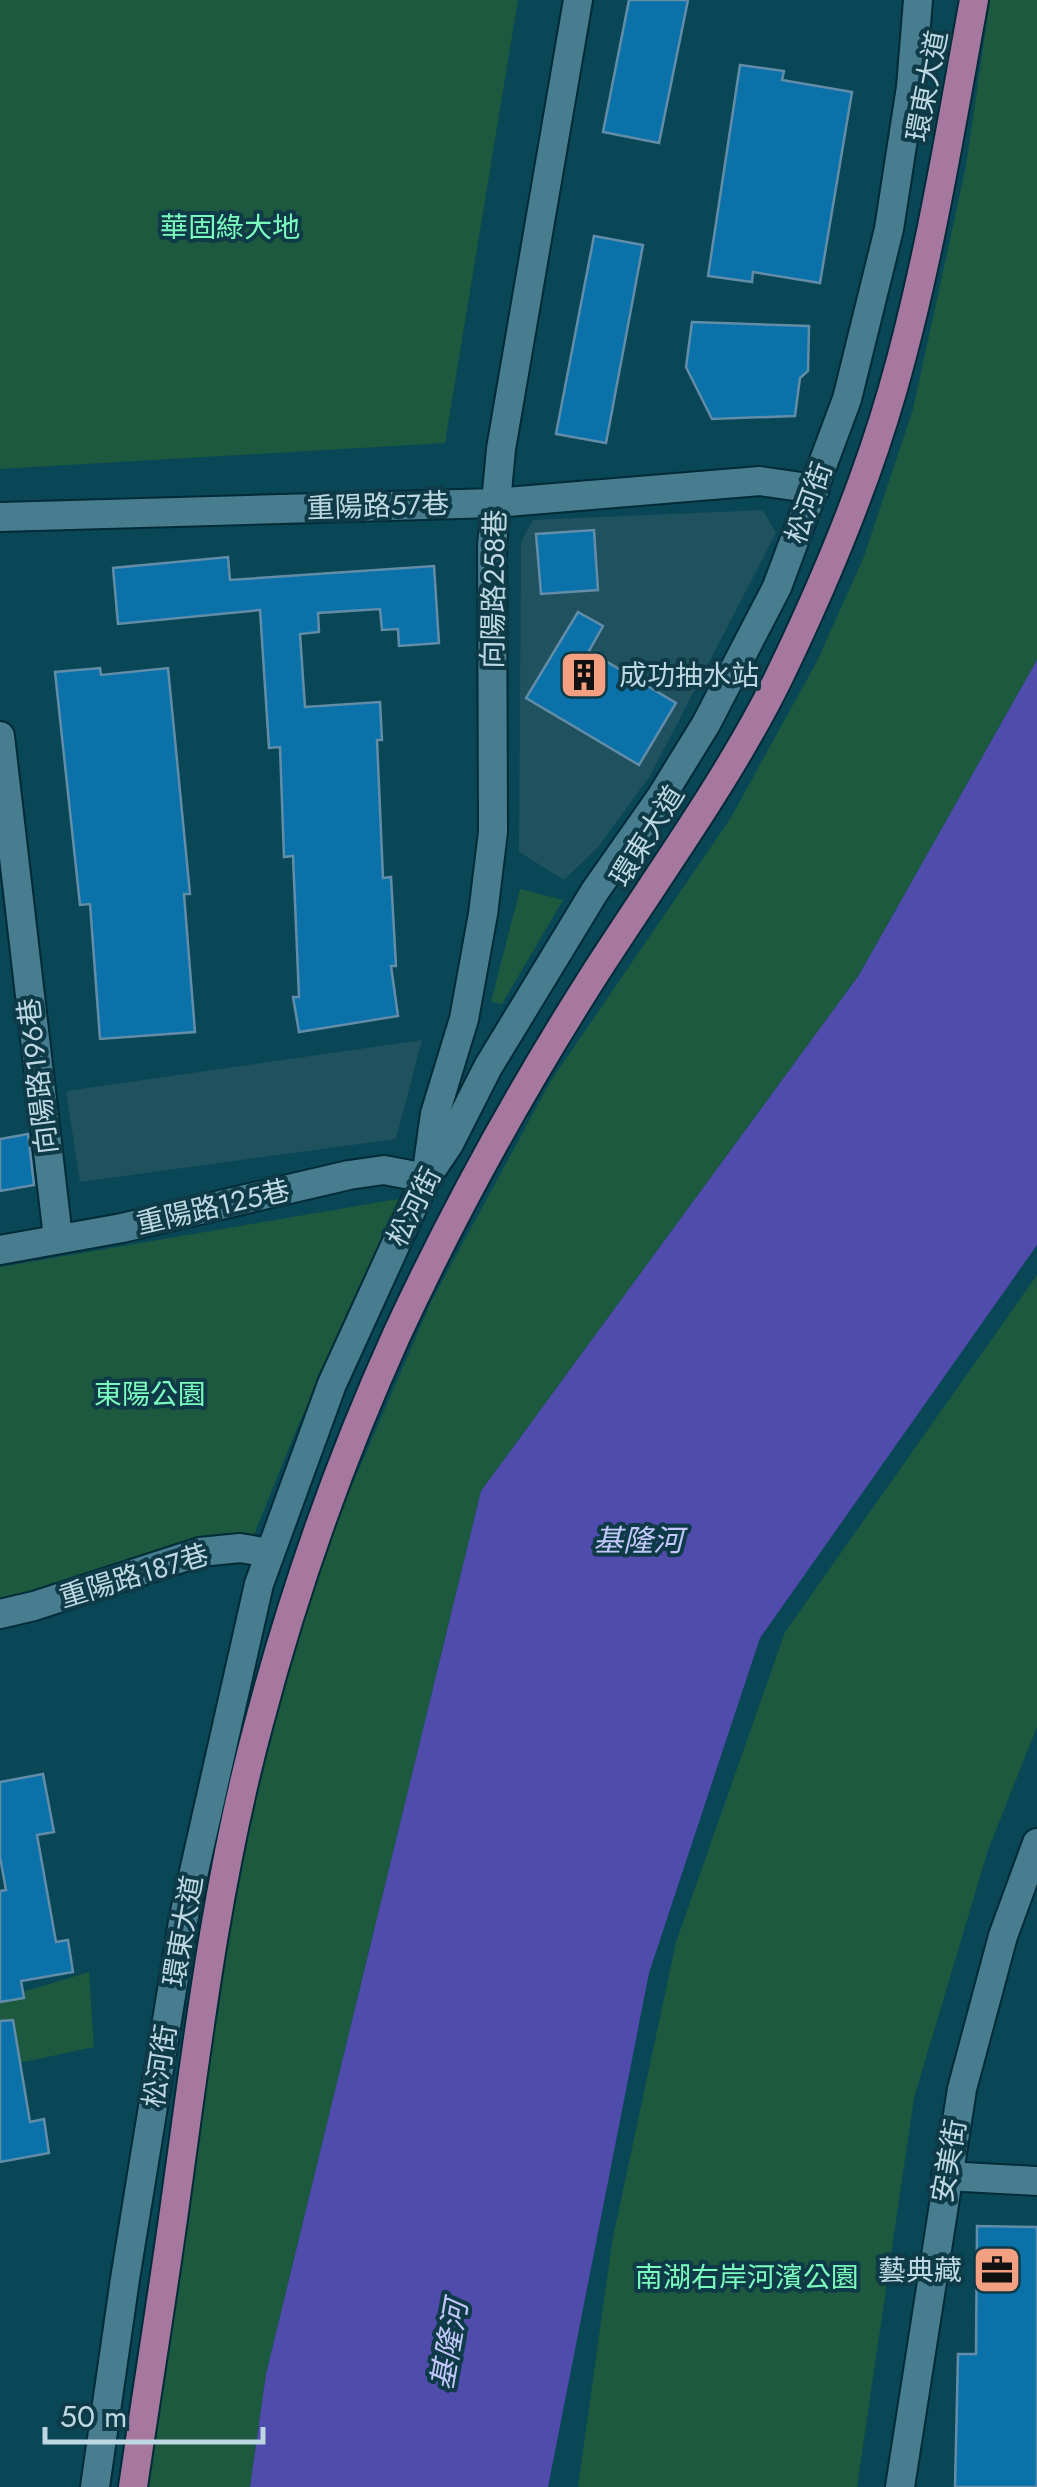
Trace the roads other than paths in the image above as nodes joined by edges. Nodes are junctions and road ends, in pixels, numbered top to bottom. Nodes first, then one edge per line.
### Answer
1 (578, 0) edge
2 (918, 0) edge
3 (976, 0) edge
4 (815, 489) junction
5 (495, 503) junction
6 (0, 517) edge
7 (0, 736) edge
8 (426, 1178) junction
9 (58, 1238) junction
10 (0, 1250) edge
11 (270, 1553) junction
12 (0, 1614) edge
13 (1037, 1843) edge
14 (946, 2176) junction
15 (1037, 2180) edge
16 (95, 2487) edge
17 (134, 2487) edge
18 (900, 2487) edge

1 - 5 street, 向陽路258巷
2 - 4 street, 松河街
3 - 17 highway, 環東大道
4 - 5 street, 重陽路57巷
4 - 8 street, 松河街
5 - 6 street, 重陽路57巷
5 - 8 street, 向陽路258巷
7 - 9 street, 向陽路196巷
8 - 9 street, 重陽路125巷
8 - 11 street, 松河街
9 - 10 street, 重陽路125巷
11 - 12 street, 重陽路187巷
11 - 16 street, 松河街
13 - 14 street, 安美街
14 - 15 street
14 - 18 street, 安美街

